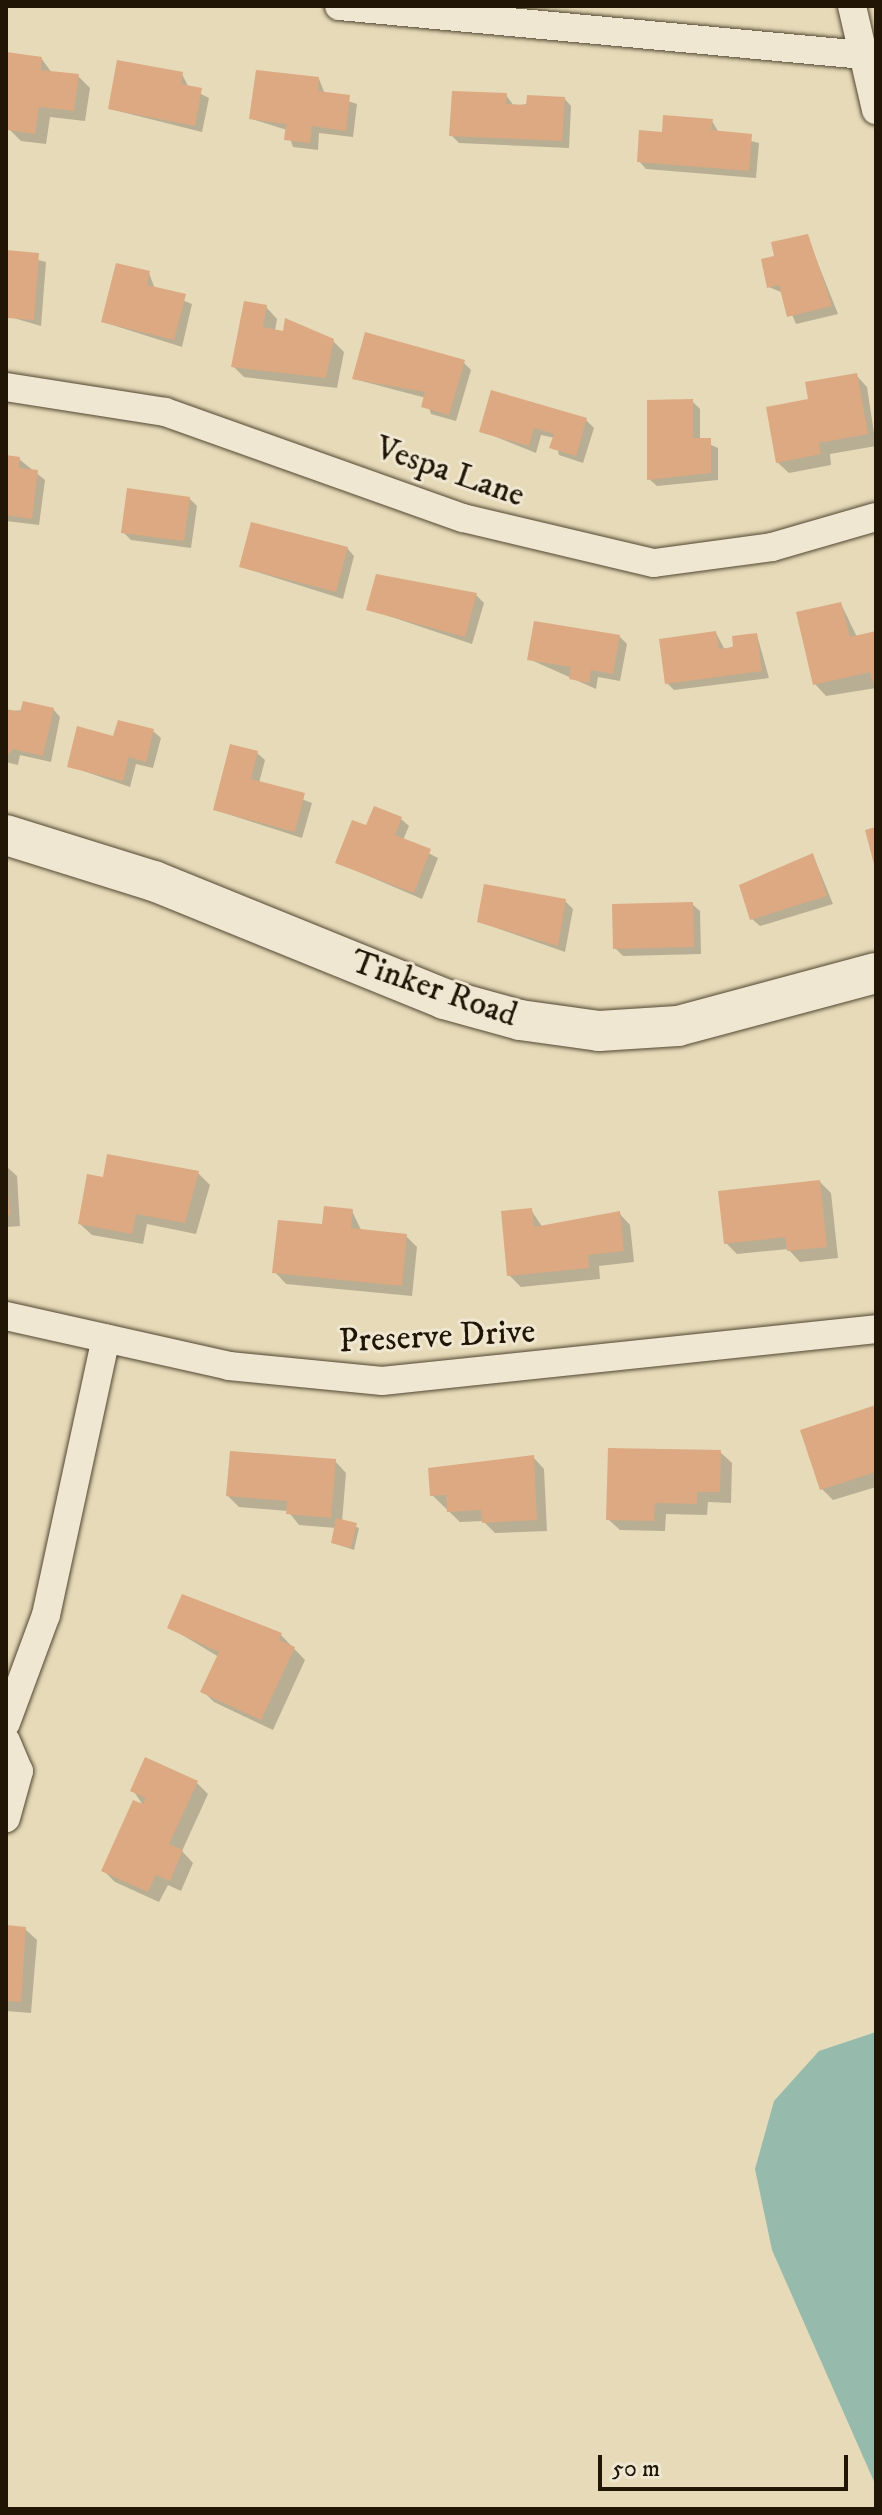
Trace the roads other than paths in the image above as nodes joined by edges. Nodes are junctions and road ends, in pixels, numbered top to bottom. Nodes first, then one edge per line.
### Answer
1 (339, 6) edge
2 (852, 6) edge
3 (863, 55) junction
4 (876, 110) edge
5 (6, 387) edge
6 (876, 517) edge
7 (6, 835) edge
8 (876, 973) edge
9 (6, 1316) edge
10 (876, 1329) edge
11 (106, 1338) junction
12 (6, 1723) edge
13 (6, 1741) edge
14 (6, 1818) edge

1 - 3 street
2 - 3 street
3 - 4 street
5 - 6 street, Vespa Lane
7 - 8 street, Tinker Road
9 - 11 street, Preserve Drive
10 - 11 street, Preserve Drive
11 - 12 street
13 - 14 street

